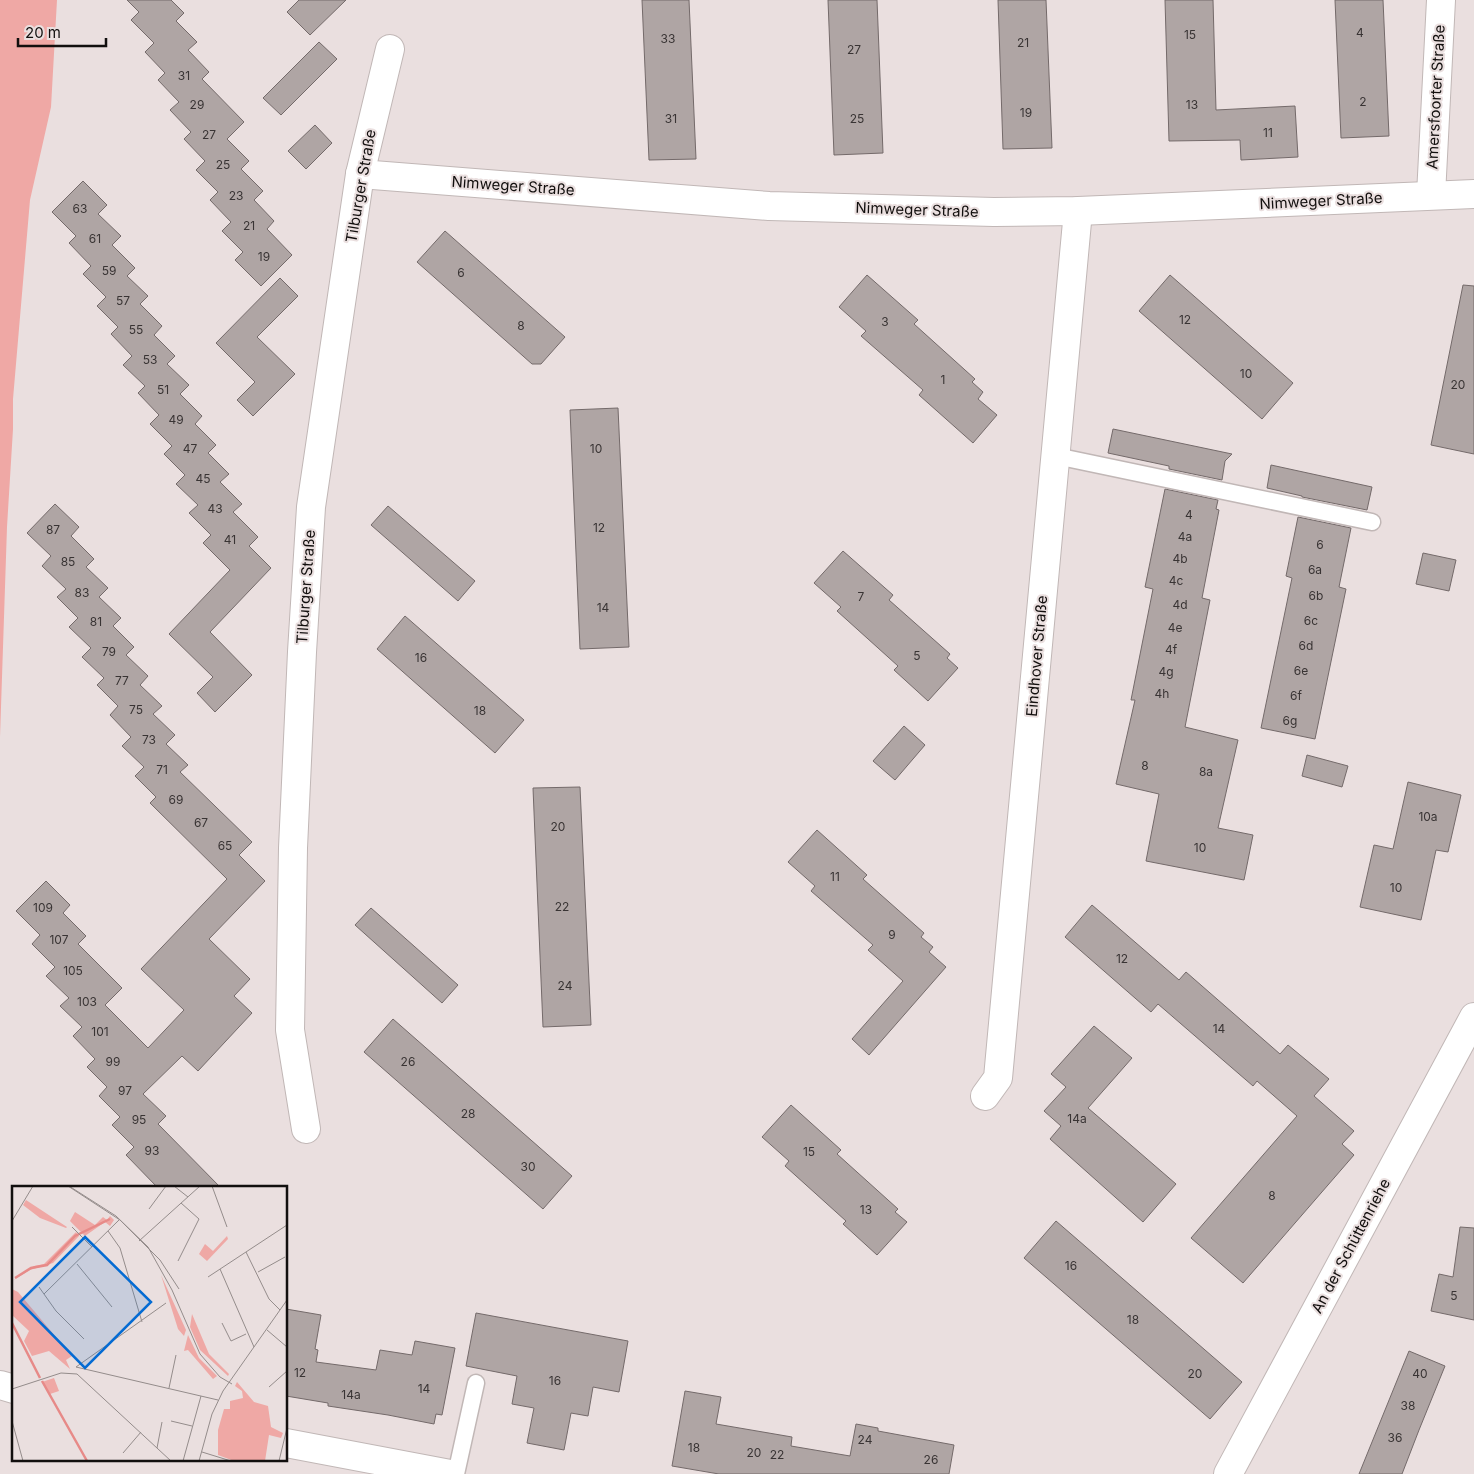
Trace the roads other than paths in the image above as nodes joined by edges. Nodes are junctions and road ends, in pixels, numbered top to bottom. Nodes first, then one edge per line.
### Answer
1 (1441, 0) edge
2 (390, 50) dead end
3 (360, 174) junction
4 (1474, 194) edge
5 (1431, 195) junction
6 (1078, 211) junction
7 (1056, 456) junction
8 (1372, 522) dead end
9 (1474, 1017) edge
10 (985, 1096) dead end
11 (306, 1129) dead end
12 (476, 1383) dead end
13 (288, 1443) edge
14 (450, 1474) edge
15 (456, 1474) edge
16 (1228, 1474) edge

1 - 5 street, Amersfoorter Straße
2 - 3 street, Tilburger Straße
3 - 6 street, Nimweger Straße
3 - 11 street, Tilburger Straße
4 - 5 street, Nimweger Straße
5 - 6 street, Nimweger Straße
6 - 7 street, Eindhover Straße
7 - 8 lane
7 - 10 street, Eindhover Straße
9 - 16 street, An der Schüttenriehe
12 - 15 lane
13 - 14 street

